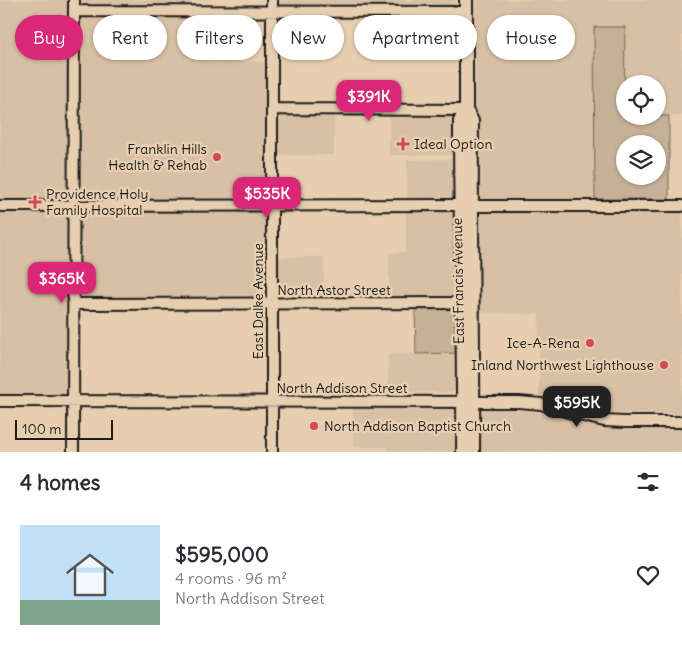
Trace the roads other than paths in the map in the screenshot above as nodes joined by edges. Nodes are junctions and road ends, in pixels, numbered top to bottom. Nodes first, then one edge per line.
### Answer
1 (74, 0) edge
2 (272, 0) edge
3 (466, 6) edge
4 (74, 11) junction
5 (272, 12) junction
6 (272, 109) junction
7 (466, 110) junction
8 (0, 206) edge
9 (74, 206) junction
10 (272, 206) junction
11 (466, 206) junction
12 (682, 206) edge
13 (272, 303) junction
14 (468, 303) junction
15 (74, 304) junction
16 (0, 401) edge
17 (74, 402) junction
18 (272, 402) junction
19 (468, 402) junction
20 (682, 422) edge
21 (74, 452) edge
22 (272, 452) edge
23 (463, 452) edge
24 (473, 452) edge

1 - 4 street
2 - 5 street, East Dalke Avenue
3 - 5 street
3 - 7 main road, East Francis Avenue
4 - 5 street
4 - 9 street
5 - 6 street, East Dalke Avenue
6 - 7 street
6 - 10 street, East Dalke Avenue
7 - 11 main road, East Francis Avenue
7 - 11 main road, East Francis Avenue
8 - 9 street
9 - 10 street
9 - 15 street
10 - 11 street
10 - 13 street, East Dalke Avenue
11 - 12 street
11 - 14 main road, East Francis Avenue
11 - 14 main road, East Francis Avenue
13 - 14 street, North Astor Street
13 - 15 street, North Astor Street
13 - 18 street, East Dalke Avenue
14 - 19 main road, East Francis Avenue
15 - 17 street
16 - 17 street, North Addison Street
17 - 18 street, North Addison Street
17 - 21 street
18 - 19 street, North Addison Street
18 - 22 street, East Dalke Avenue
19 - 20 street, North Addison Street
19 - 23 main road, East Francis Avenue
19 - 24 main road, East Francis Avenue

